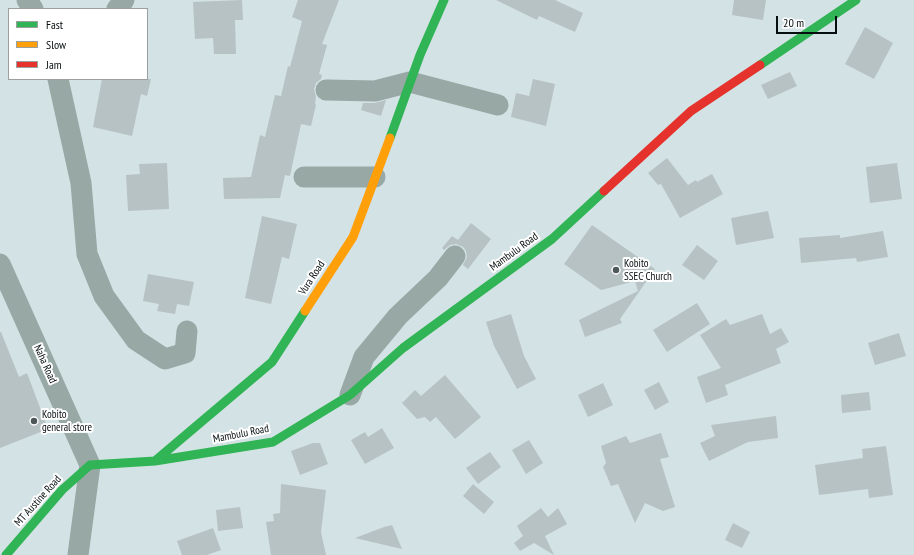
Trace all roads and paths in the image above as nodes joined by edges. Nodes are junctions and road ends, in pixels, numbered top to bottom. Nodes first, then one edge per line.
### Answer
1 (124, 0) edge
2 (444, 0) edge
3 (856, 0) edge
4 (118, 8) edge
5 (58, 80) edge
6 (410, 82) junction
7 (326, 90) dead end
8 (498, 105) dead end
9 (304, 177) dead end
10 (375, 177) junction
11 (455, 256) dead end
12 (0, 264) edge
13 (187, 331) dead end
14 (350, 395) junction
15 (154, 462) junction
16 (90, 465) junction
17 (6, 555) edge
18 (78, 555) edge

1 - 4 street
2 - 6 street, Vura Road
3 - 14 street, Mambulu Road
5 - 13 street
6 - 7 street
6 - 8 street
6 - 10 street, Vura Road
9 - 10 street
10 - 15 street, Vura Road
11 - 14 street
12 - 16 street, Naha Road
14 - 15 street, Mambulu Road
15 - 16 street
16 - 17 street, MT Austine Road
16 - 18 street

